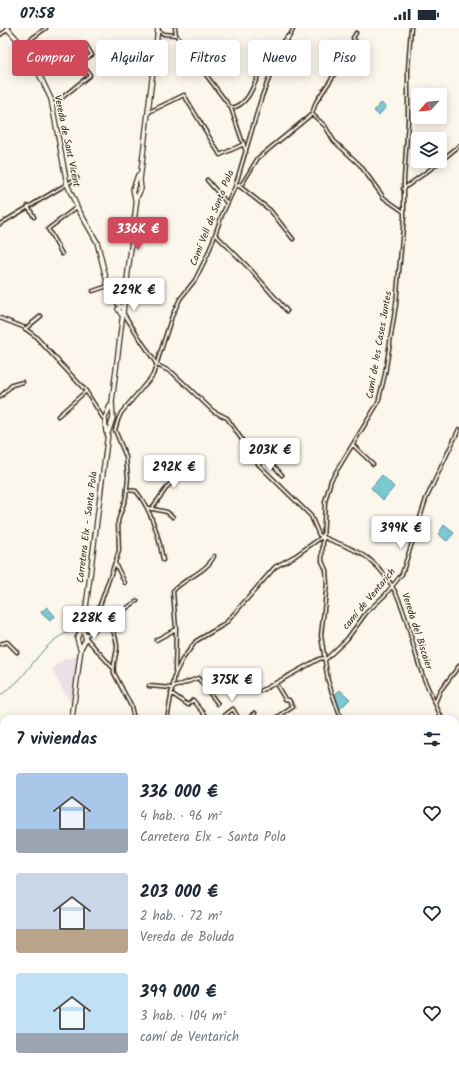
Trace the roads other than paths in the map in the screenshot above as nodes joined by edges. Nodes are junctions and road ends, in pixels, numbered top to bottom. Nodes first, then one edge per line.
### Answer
1 (7, 28) edge
2 (46, 28) edge
3 (175, 28) edge
4 (294, 28) edge
5 (411, 28) edge
6 (158, 29) edge
7 (356, 33) dead end
8 (290, 34) junction
9 (0, 35) edge
10 (176, 35) junction
11 (18, 40) edge
12 (30, 40) edge
13 (88, 48) edge
14 (88, 57) edge
15 (88, 72) edge
16 (40, 76) edge
17 (53, 105) junction
18 (231, 108) junction
19 (148, 112) junction
20 (312, 114) junction
21 (244, 144) junction
22 (459, 146) edge
23 (246, 153) junction
24 (77, 178) dead end
25 (207, 180) dead end
26 (67, 184) junction
27 (136, 185) junction
28 (141, 186) junction
29 (239, 186) junction
30 (235, 187) junction
31 (403, 188) junction
32 (137, 192) junction
33 (227, 203) junction
34 (28, 206) junction
35 (77, 207) junction
36 (404, 212) junction
37 (34, 217) dead end
38 (0, 224) edge
39 (216, 235) junction
40 (293, 239) dead end
41 (62, 254) dead end
42 (108, 286) junction
43 (93, 291) dead end
44 (122, 307) junction
45 (287, 311) dead end
46 (123, 314) junction
47 (41, 316) dead end
48 (0, 318) edge
49 (25, 329) junction
50 (157, 365) junction
51 (23, 382) dead end
52 (86, 391) junction
53 (0, 397) edge
54 (58, 416) dead end
55 (109, 419) junction
56 (117, 423) junction
57 (459, 429) edge
58 (353, 445) junction
59 (186, 462) dead end
60 (258, 464) junction
61 (373, 464) dead end
62 (282, 475) dead end
63 (127, 490) junction
64 (148, 508) junction
65 (151, 509) junction
66 (173, 517) dead end
67 (322, 537) junction
68 (214, 556) dead end
69 (164, 560) dead end
70 (115, 563) junction
71 (125, 583) dead end
72 (393, 585) junction
73 (137, 601) dead end
74 (107, 619) junction
75 (176, 629) junction
76 (84, 636) junction
77 (156, 640) dead end
78 (81, 643) junction
79 (0, 644) edge
80 (17, 652) dead end
81 (324, 659) junction
82 (459, 666) edge
83 (112, 667) junction
84 (174, 674) junction
85 (276, 684) junction
86 (149, 686) dead end
87 (172, 688) junction
88 (261, 692) dead end
89 (171, 693) junction
90 (435, 703) junction
91 (218, 704) dead end
92 (255, 713) dead end
93 (72, 715) edge
94 (133, 715) edge
95 (168, 715) edge
96 (206, 715) edge
97 (225, 715) edge
98 (237, 715) edge
99 (252, 715) edge
100 (281, 715) edge
101 (340, 715) edge
102 (440, 715) edge

1 - 9 street
1 - 11 main road, Vereda de Sant Vicent
2 - 12 street
3 - 10 street
4 - 8 street, Camí Vell de Santa Pola
5 - 31 street, Camí de les Cases Juntes
6 - 10 street
6 - 19 main road
6 - 27 main road
7 - 20 street
8 - 18 street
8 - 23 street, Camí Vell de Santa Pola
10 - 18 street
13 - 14 street
15 - 17 street
16 - 17 main road, Vereda de Sant Vicent
17 - 26 main road, Vereda de Sant Vicent
18 - 21 street
19 - 21 street
19 - 28 main road
20 - 29 street
20 - 36 street
21 - 23 street
22 - 31 street
23 - 30 street, Camí Vell de Santa Pola
24 - 26 street
25 - 33 street
26 - 34 street
26 - 35 main road, Vereda de Sant Vicent
27 - 28 main road
27 - 32 main road
28 - 32 main road
29 - 30 street
29 - 40 street
30 - 33 street, Camí Vell de Santa Pola
31 - 36 street, Camí de les Cases Juntes
32 - 44 main road
33 - 39 street, Camí Vell de Santa Pola
34 - 37 street
34 - 38 street
35 - 41 street
35 - 42 main road, Vereda de Sant Vicent
36 - 58 street, Camí de les Cases Juntes
39 - 45 street
39 - 50 street, Camí Vell de Santa Pola
42 - 43 street
42 - 44 main road, Vereda de Sant Vicent
44 - 46 main road
44 - 46 main road
46 - 50 street
46 - 55 main road, Carretera Elx - Santa Pola
47 - 49 street
48 - 49 street
49 - 52 street
50 - 56 street, Camí Vell de Santa Pola
50 - 60 street
51 - 53 street
52 - 54 street
52 - 55 street
55 - 56 street
55 - 76 main road, Carretera Elx - Santa Pola
56 - 63 street
57 - 72 street, camí de Ventarich
58 - 61 street
58 - 67 street, Camí de les Cases Juntes
59 - 65 street
60 - 62 street
60 - 67 street
63 - 64 street
63 - 70 street
64 - 65 street
64 - 69 street
65 - 66 street
67 - 72 street, Vereda del Biscaier
67 - 81 street, Camí de les Cases Juntes
67 - 84 street
68 - 75 street
70 - 71 street
70 - 74 street
72 - 81 street, camí de Ventarich
72 - 90 street, Vereda del Biscaier
73 - 74 street
74 - 76 street
74 - 83 street
75 - 77 street
75 - 84 street
76 - 78 main road
76 - 78 main road, Carretera Elx - Santa Pola
76 - 83 street
78 - 93 main road
79 - 80 street
81 - 85 street, camí de Ventarich
81 - 101 street, Camí de les Cases Juntes
82 - 90 street
83 - 94 street
84 - 87 street
85 - 88 street, camí de Ventarich
85 - 100 street
86 - 87 street
87 - 89 street
87 - 91 street
89 - 95 street
89 - 96 street
90 - 102 street, Vereda del Biscaier
92 - 99 street
97 - 98 street

